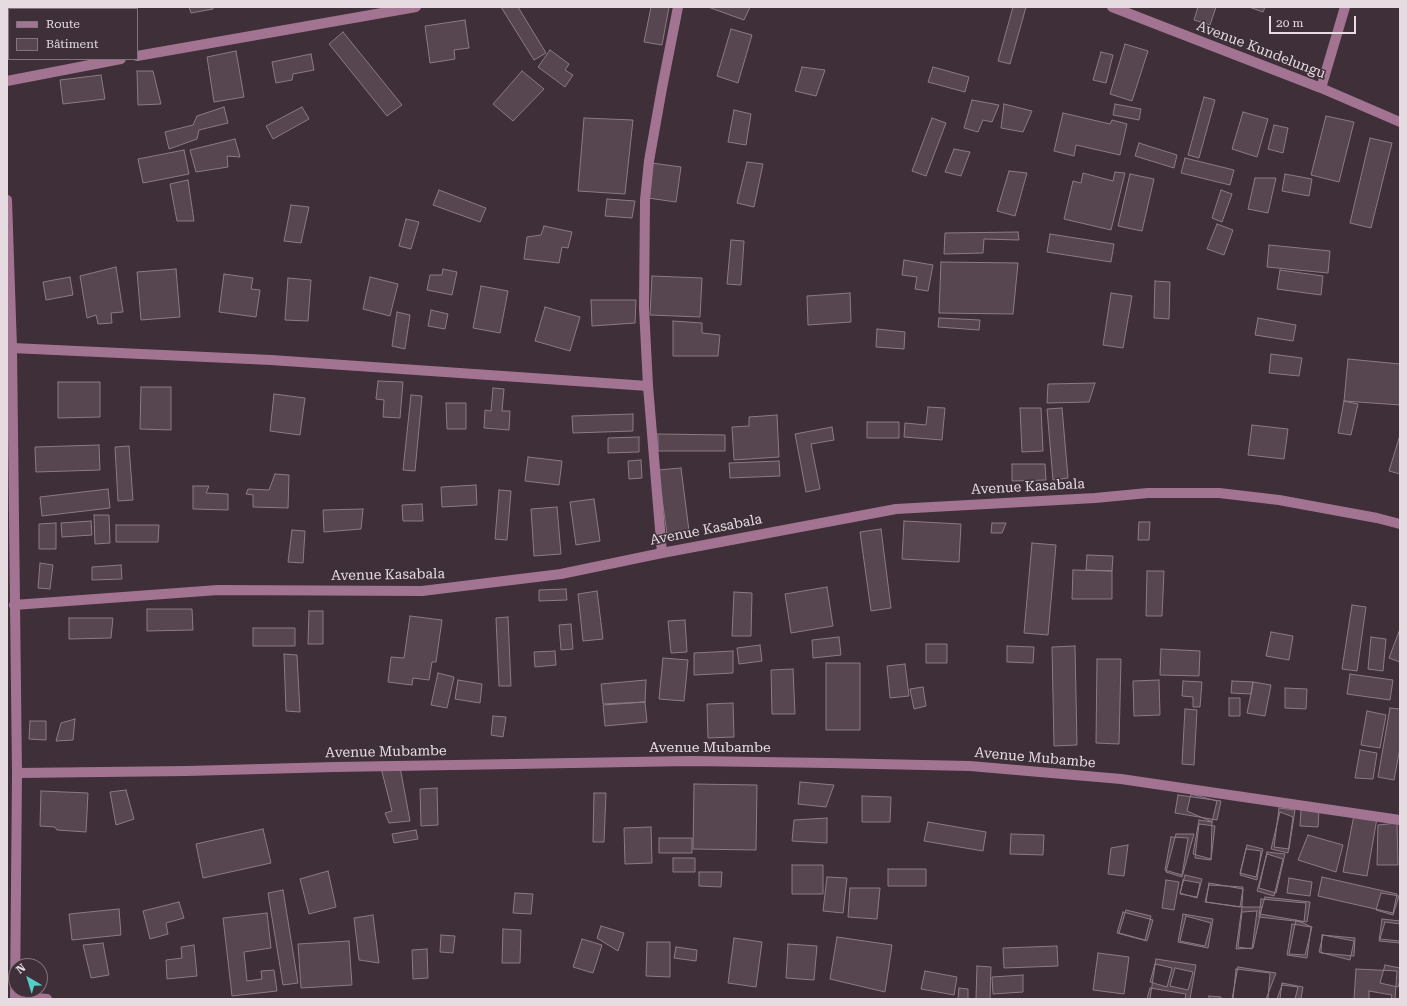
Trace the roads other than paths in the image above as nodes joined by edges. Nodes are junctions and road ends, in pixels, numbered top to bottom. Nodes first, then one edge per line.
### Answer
1 (416, 7) edge
2 (678, 7) edge
3 (1112, 7) edge
4 (1345, 7) edge
5 (138, 56) edge
6 (116, 60) edge
7 (7, 81) edge
8 (1321, 88) junction
9 (1400, 122) edge
10 (7, 200) edge
11 (12, 348) junction
12 (648, 386) junction
13 (1400, 524) edge
14 (662, 553) junction
15 (14, 605) junction
16 (17, 773) junction
17 (1400, 820) edge
18 (15, 958) edge
19 (15, 998) edge
20 (47, 999) edge

1 - 5 street
2 - 12 street
3 - 8 street, Avenue Kundelungu
4 - 8 street
6 - 7 street
8 - 9 street, Avenue Kundelungu
10 - 11 street
11 - 12 street
11 - 15 street
12 - 14 street
13 - 14 street, Avenue Kasabala
14 - 15 street, Avenue Kasabala
15 - 16 street
16 - 17 street, Avenue Mubambe
16 - 18 street
19 - 20 street

